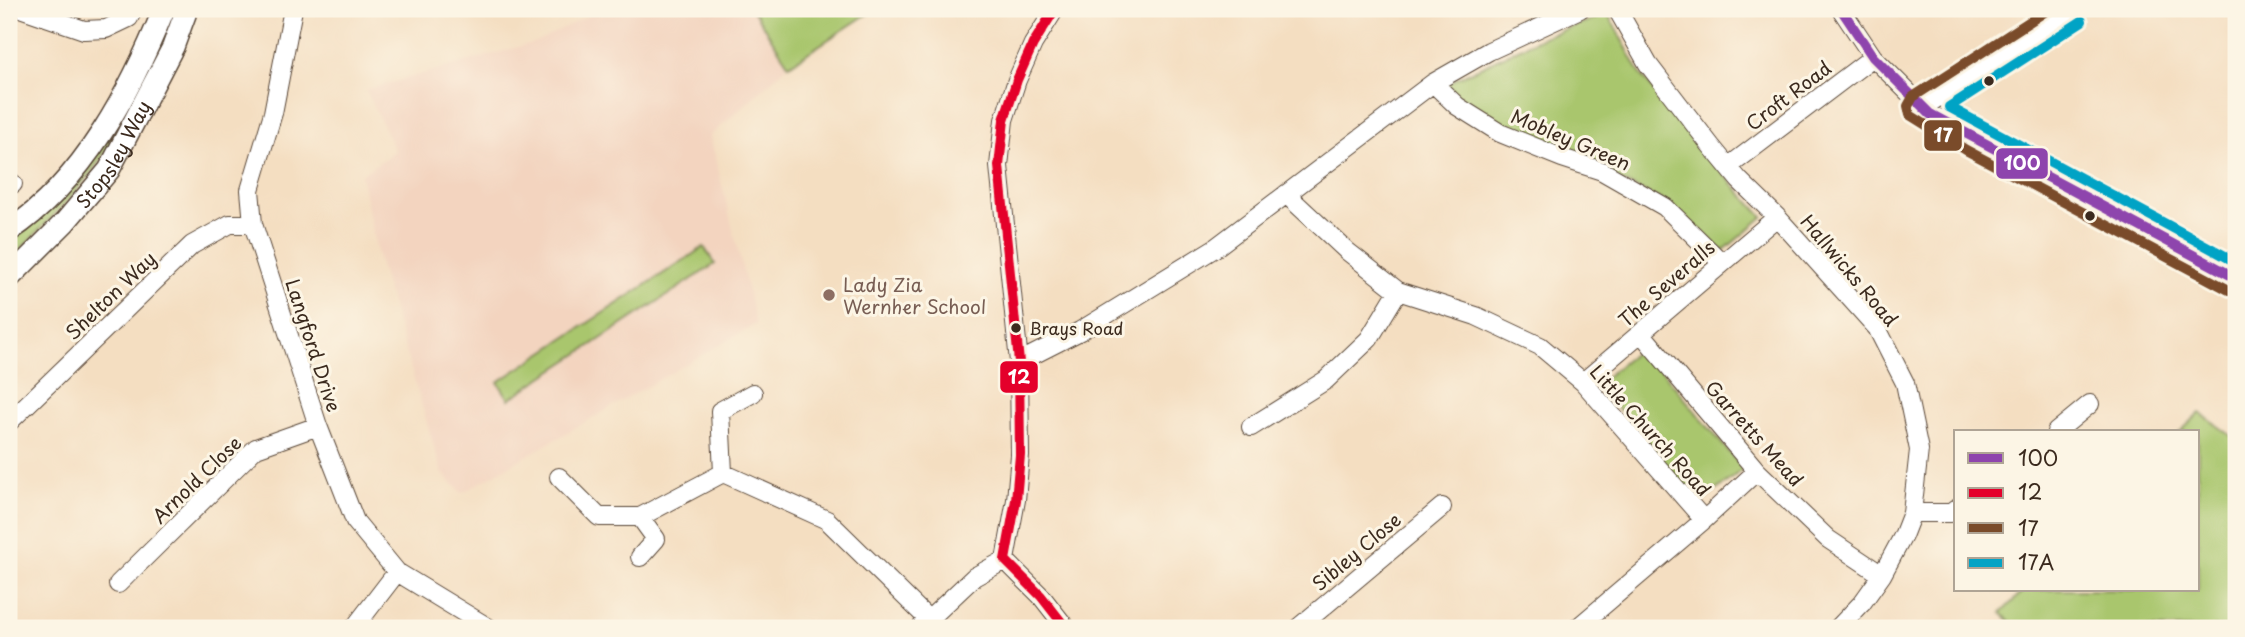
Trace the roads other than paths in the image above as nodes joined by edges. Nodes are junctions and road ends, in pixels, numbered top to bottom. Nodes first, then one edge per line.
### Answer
1 (23, 9) edge
2 (133, 9) edge
3 (164, 9) edge
4 (187, 9) edge
5 (293, 9) edge
6 (1055, 9) edge
7 (1580, 9) edge
8 (1617, 9) edge
9 (1840, 9) edge
10 (2074, 9) edge
11 (1873, 57) junction
12 (1433, 83) junction
13 (1922, 108) junction
14 (1728, 167) junction
15 (1286, 194) junction
16 (1777, 217) junction
17 (253, 223) junction
18 (9, 231) edge
19 (1722, 263) junction
20 (9, 278) edge
21 (2236, 278) edge
22 (1398, 291) junction
23 (1641, 333) junction
24 (1019, 362) junction
25 (1583, 382) junction
26 (753, 393) dead end
27 (2090, 404) dead end
28 (9, 422) edge
29 (318, 426) junction
30 (1251, 428) dead end
31 (2058, 430) edge
32 (1757, 471) junction
33 (723, 473) junction
34 (559, 477) dead end
35 (1442, 507) dead end
36 (1954, 511) edge
37 (1912, 513) junction
38 (639, 517) junction
39 (1704, 520) junction
40 (640, 557) dead end
41 (1006, 560) junction
42 (397, 572) junction
43 (1882, 575) junction
44 (118, 584) dead end
45 (925, 624) edge
46 (354, 628) edge
47 (489, 628) edge
48 (1066, 628) edge
49 (1298, 628) edge
50 (1577, 628) edge
51 (1838, 628) edge

1 - 2 street
3 - 18 main road, Stopsley Way
4 - 20 main road, Stopsley Way
5 - 17 street, Langford Drive
6 - 24 street
7 - 12 street
8 - 14 street, Hallwicks Road
9 - 11 street
10 - 13 street
11 - 13 street
11 - 14 street, Croft Road
12 - 15 street
12 - 19 street, Mobley Green
13 - 21 street
14 - 16 street, Hallwicks Road
15 - 22 street, Little Church Road
15 - 24 street
16 - 19 street, The Severalls
16 - 37 street, Hallwicks Road
17 - 28 street, Shelton Way
17 - 29 street, Langford Drive
19 - 23 street, The Severalls
22 - 25 street, Little Church Road
22 - 30 street
23 - 25 street, The Severalls
23 - 32 street, Garretts Mead
24 - 41 street
25 - 39 street, Little Church Road
26 - 33 street
27 - 31 street
29 - 42 street, Langford Drive
29 - 44 street, Arnold Close
32 - 39 street
32 - 43 street, Garretts Mead
33 - 38 street
33 - 45 street
34 - 38 street
35 - 49 street, Sibley Close
36 - 37 street
37 - 43 street, Hallwicks Road
38 - 40 street
39 - 50 street
41 - 45 street
41 - 48 street
42 - 46 street
42 - 47 street, Langford Drive
43 - 51 street, Hallwicks Road

